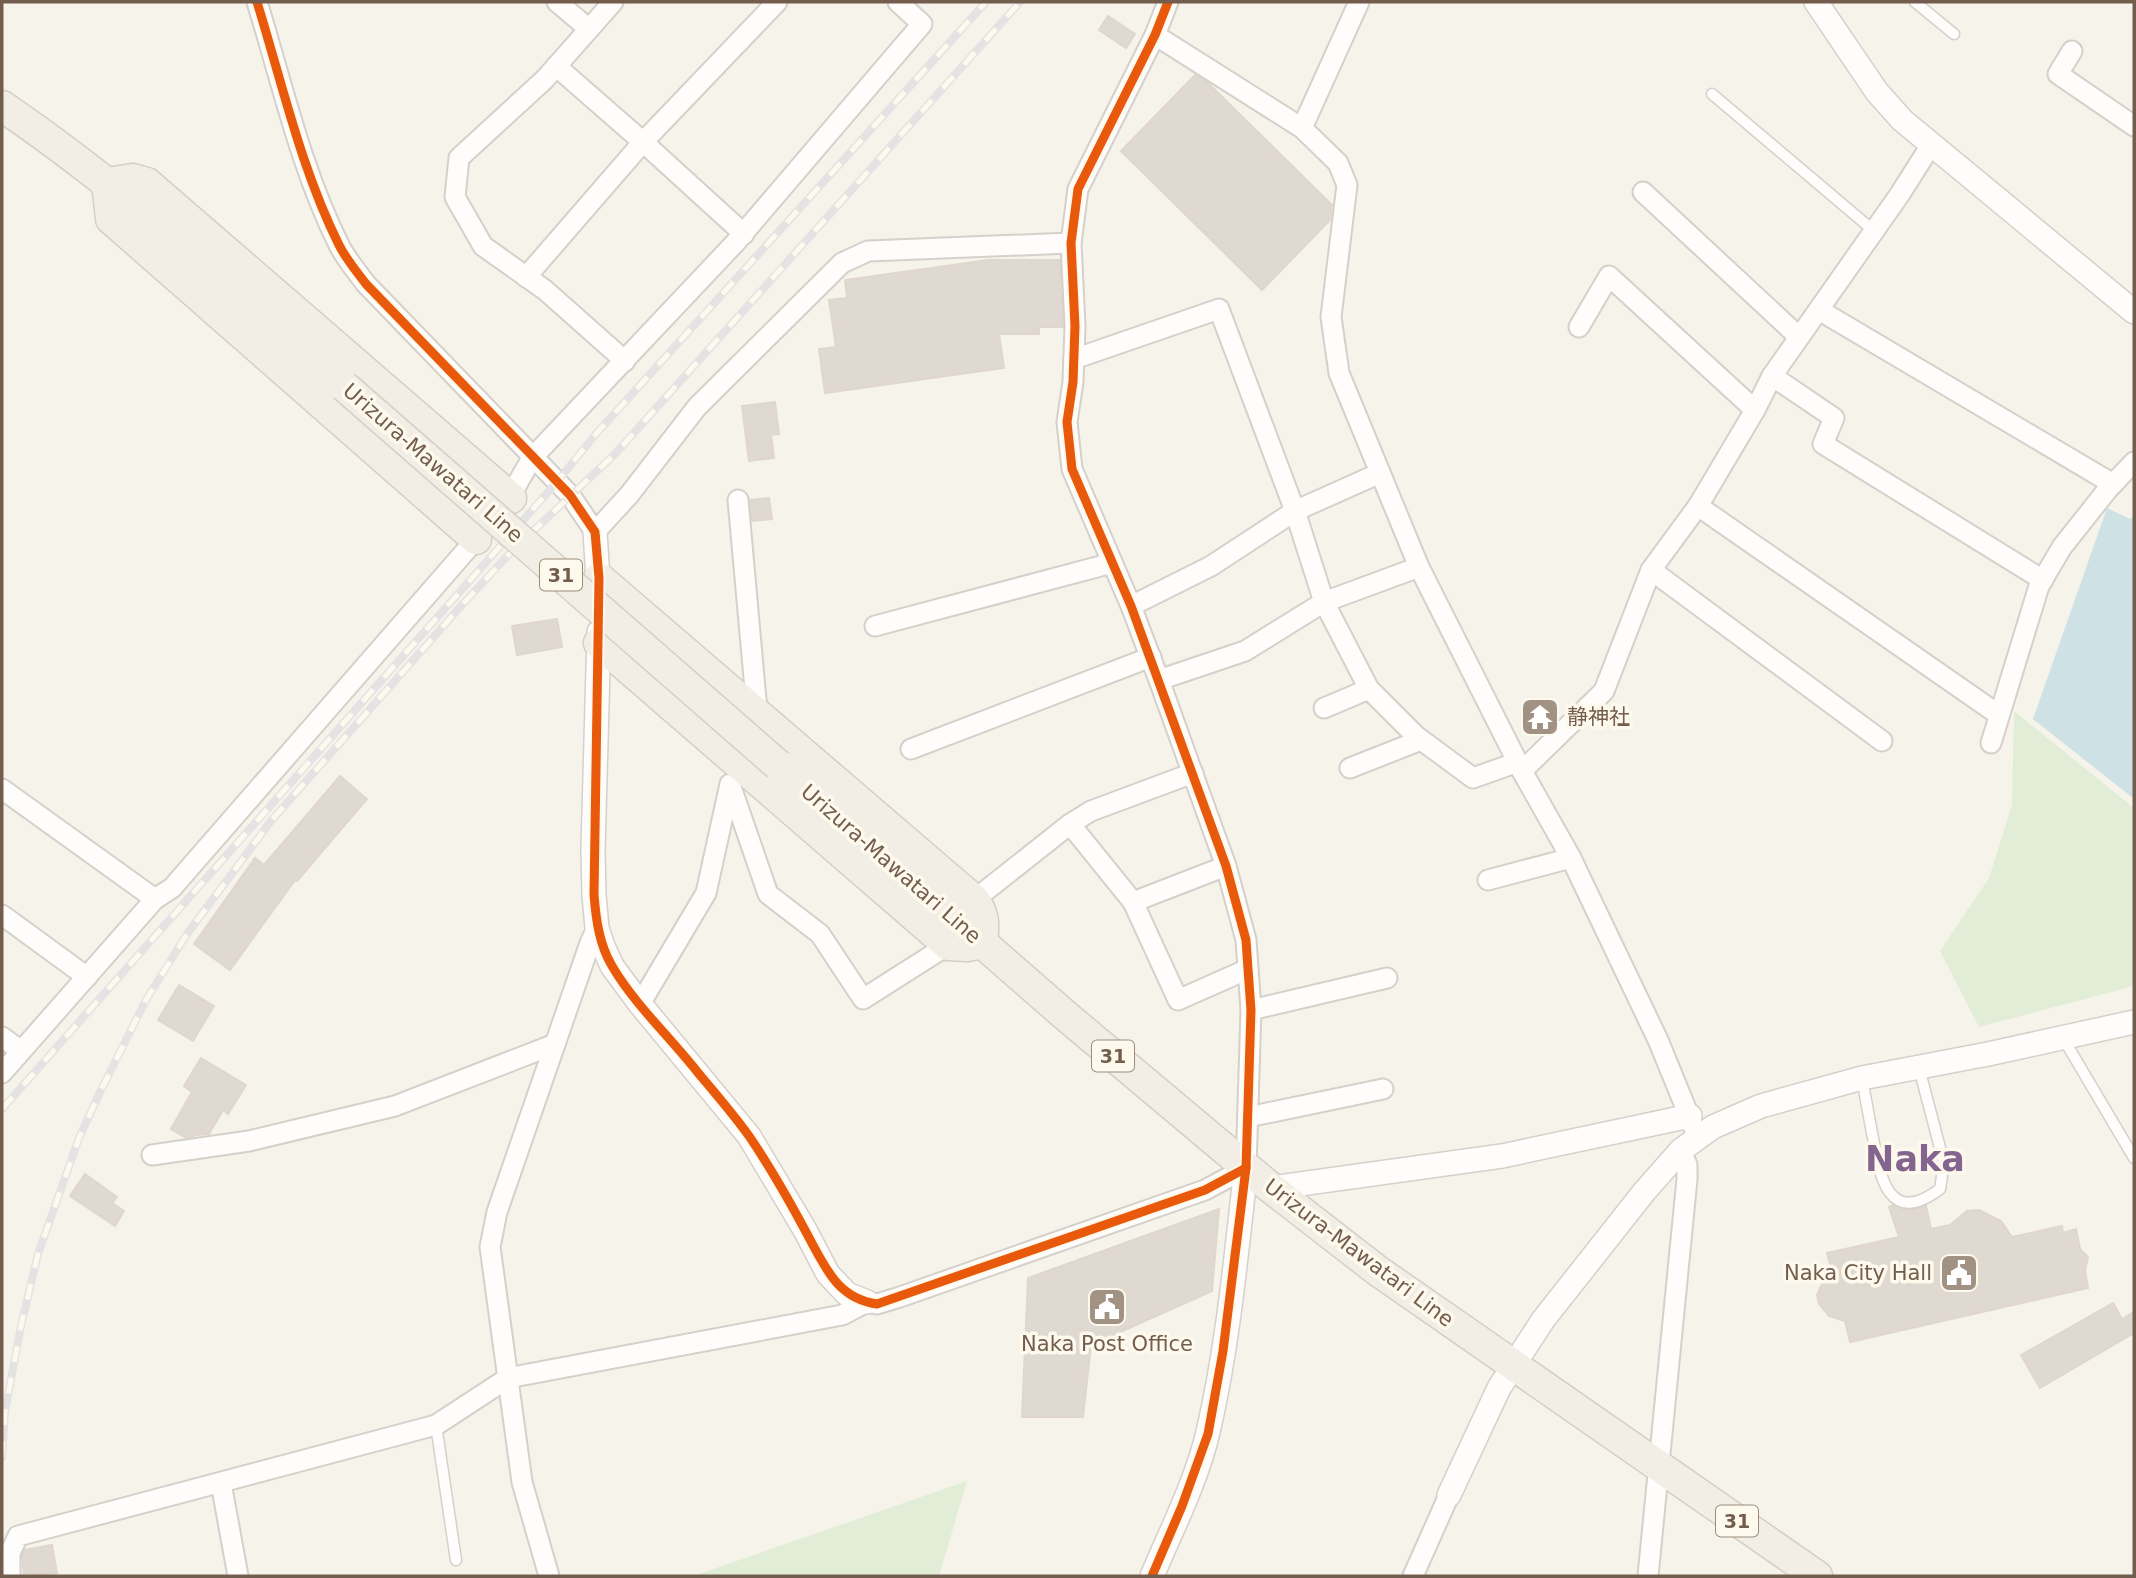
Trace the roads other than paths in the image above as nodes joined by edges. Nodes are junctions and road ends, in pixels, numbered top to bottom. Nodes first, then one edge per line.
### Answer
1 (257, 2) edge
2 (557, 2) edge
3 (613, 2) edge
4 (777, 2) edge
5 (898, 2) edge
6 (1168, 2) edge
7 (1359, 2) edge
8 (1816, 2) edge
9 (1915, 2) edge
10 (589, 29) junction
11 (1954, 34) dead end
12 (1155, 35) junction
13 (2072, 51) dead end
14 (556, 66) junction
15 (1712, 94) dead end
16 (2, 106) edge
17 (2134, 126) edge
18 (1301, 128) junction
19 (643, 142) junction
20 (1931, 145) junction
21 (107, 183) junction
22 (1643, 192) dead end
23 (1874, 231) junction
24 (744, 233) junction
25 (1071, 243) junction
26 (526, 276) junction
27 (1819, 310) junction
28 (2134, 312) edge
29 (1579, 327) dead end
30 (1799, 337) junction
31 (1074, 359) junction
32 (625, 361) junction
33 (1772, 376) junction
34 (1755, 410) junction
35 (532, 458) junction
36 (2134, 462) edge
37 (1380, 473) junction
38 (2113, 484) junction
39 (511, 498) junction
40 (738, 500) dead end
41 (1698, 506) junction
42 (1295, 511) junction
43 (595, 532) junction
44 (477, 539) junction
45 (1112, 563) junction
46 (1419, 567) junction
47 (1651, 570) junction
48 (599, 578) junction
49 (2043, 580) junction
50 (1324, 602) junction
51 (1131, 606) junction
52 (876, 626) dead end
53 (599, 643) junction
54 (1150, 657) junction
55 (1159, 680) junction
56 (1368, 688) junction
57 (1324, 708) dead end
58 (757, 711) junction
59 (1999, 715) junction
60 (1421, 740) junction
61 (1882, 741) dead end
62 (1992, 744) dead end
63 (911, 749) dead end
64 (1520, 766) junction
65 (1350, 768) dead end
66 (729, 770) junction
67 (1193, 773) junction
68 (2, 789) edge
69 (1070, 824) junction
70 (1571, 858) junction
71 (1226, 866) junction
72 (1488, 880) dead end
73 (155, 899) junction
74 (974, 900) junction
75 (1133, 902) junction
76 (2, 915) edge
77 (597, 928) junction
78 (982, 943) junction
79 (947, 945) junction
80 (1248, 969) junction
81 (87, 976) junction
82 (1387, 978) dead end
83 (640, 1004) junction
84 (1251, 1010) junction
85 (2134, 1023) edge
86 (2, 1037) edge
87 (2063, 1038) junction
88 (555, 1044) junction
89 (21, 1051) junction
90 (1919, 1068) junction
91 (2, 1073) edge
92 (1862, 1078) junction
93 (1383, 1089) dead end
94 (1690, 1116) junction
95 (1248, 1117) junction
96 (1690, 1144) junction
97 (152, 1155) dead end
98 (2134, 1158) edge
99 (1246, 1168) junction
100 (1271, 1188) junction
101 (867, 1302) junction
102 (1513, 1366) junction
103 (508, 1378) junction
104 (436, 1425) junction
105 (1658, 1466) junction
106 (221, 1483) junction
107 (1449, 1495) joint
108 (456, 1560) dead end
109 (10, 1576) edge
110 (238, 1576) edge
111 (549, 1576) edge
112 (1152, 1576) edge
113 (1413, 1576) edge
114 (1648, 1576) edge
115 (1816, 1576) edge

1 - 35 street
2 - 10 street
3 - 10 street
4 - 19 street
5 - 24 street
6 - 12 street
7 - 18 street
8 - 20 street
9 - 11 lane
10 - 14 street
12 - 18 street
12 - 25 street
13 - 17 street
14 - 19 street
14 - 26 street
15 - 23 lane
16 - 21 main road, Urizura-Mawatari Line / 31
18 - 37 street
19 - 24 street
19 - 26 street
20 - 23 street
20 - 28 street
21 - 39 main road
21 - 44 main road
21 - 78 main road, Urizura-Mawatari Line / 31, bridge
22 - 30 street
23 - 27 street
24 - 32 street
25 - 31 street
25 - 43 street
26 - 32 street
27 - 30 street
27 - 38 street
29 - 34 street
30 - 33 street
31 - 42 street
31 - 45 street
32 - 35 street
33 - 34 street
33 - 49 street
34 - 41 street
35 - 39 street
35 - 43 street
36 - 38 street
37 - 42 street
37 - 46 street
38 - 49 street
39 - 44 street
40 - 58 street
41 - 47 street
41 - 59 street
42 - 50 street
42 - 51 street
43 - 48 street
44 - 73 street
45 - 51 street
45 - 52 street
46 - 50 street
46 - 64 street
47 - 61 street
47 - 64 street
48 - 53 street
48 - 58 main road
49 - 59 street
50 - 55 street
50 - 56 street
51 - 54 street
53 - 66 main road
53 - 77 street
54 - 55 street
54 - 63 street
55 - 67 street
56 - 57 street
56 - 60 street
58 - 74 main road
59 - 62 street
60 - 64 street
60 - 65 street
64 - 70 street
66 - 79 main road
66 - 79 street
66 - 83 street
67 - 69 street
67 - 71 street
68 - 73 street
69 - 74 street
69 - 75 street
70 - 72 street
70 - 94 street
71 - 75 street
71 - 80 street
73 - 81 street
74 - 78 main road
75 - 80 street
76 - 81 street
77 - 83 street
77 - 88 street
78 - 79 main road
78 - 99 main road, Urizura-Mawatari Line / 31
80 - 84 street
81 - 89 street
82 - 84 street
83 - 101 street
84 - 95 street
85 - 87 street
86 - 89 street
87 - 90 street
87 - 98 lane
88 - 97 street
88 - 103 street
89 - 91 street
90 - 92 street
90 - 92 lane
92 - 96 street
93 - 95 street
94 - 96 street
94 - 100 street
95 - 99 street
96 - 102 street
96 - 105 street
99 - 100 main road, Urizura-Mawatari Line / 31
99 - 101 street
99 - 112 street
100 - 102 main road, Urizura-Mawatari Line / 31
101 - 103 street
102 - 105 main road, Urizura-Mawatari Line / 31
102 - 107 street
103 - 104 street
103 - 111 street
104 - 106 street
104 - 108 lane
105 - 114 street
105 - 115 main road, Urizura-Mawatari Line / 31
106 - 109 street
106 - 110 street
107 - 113 street

